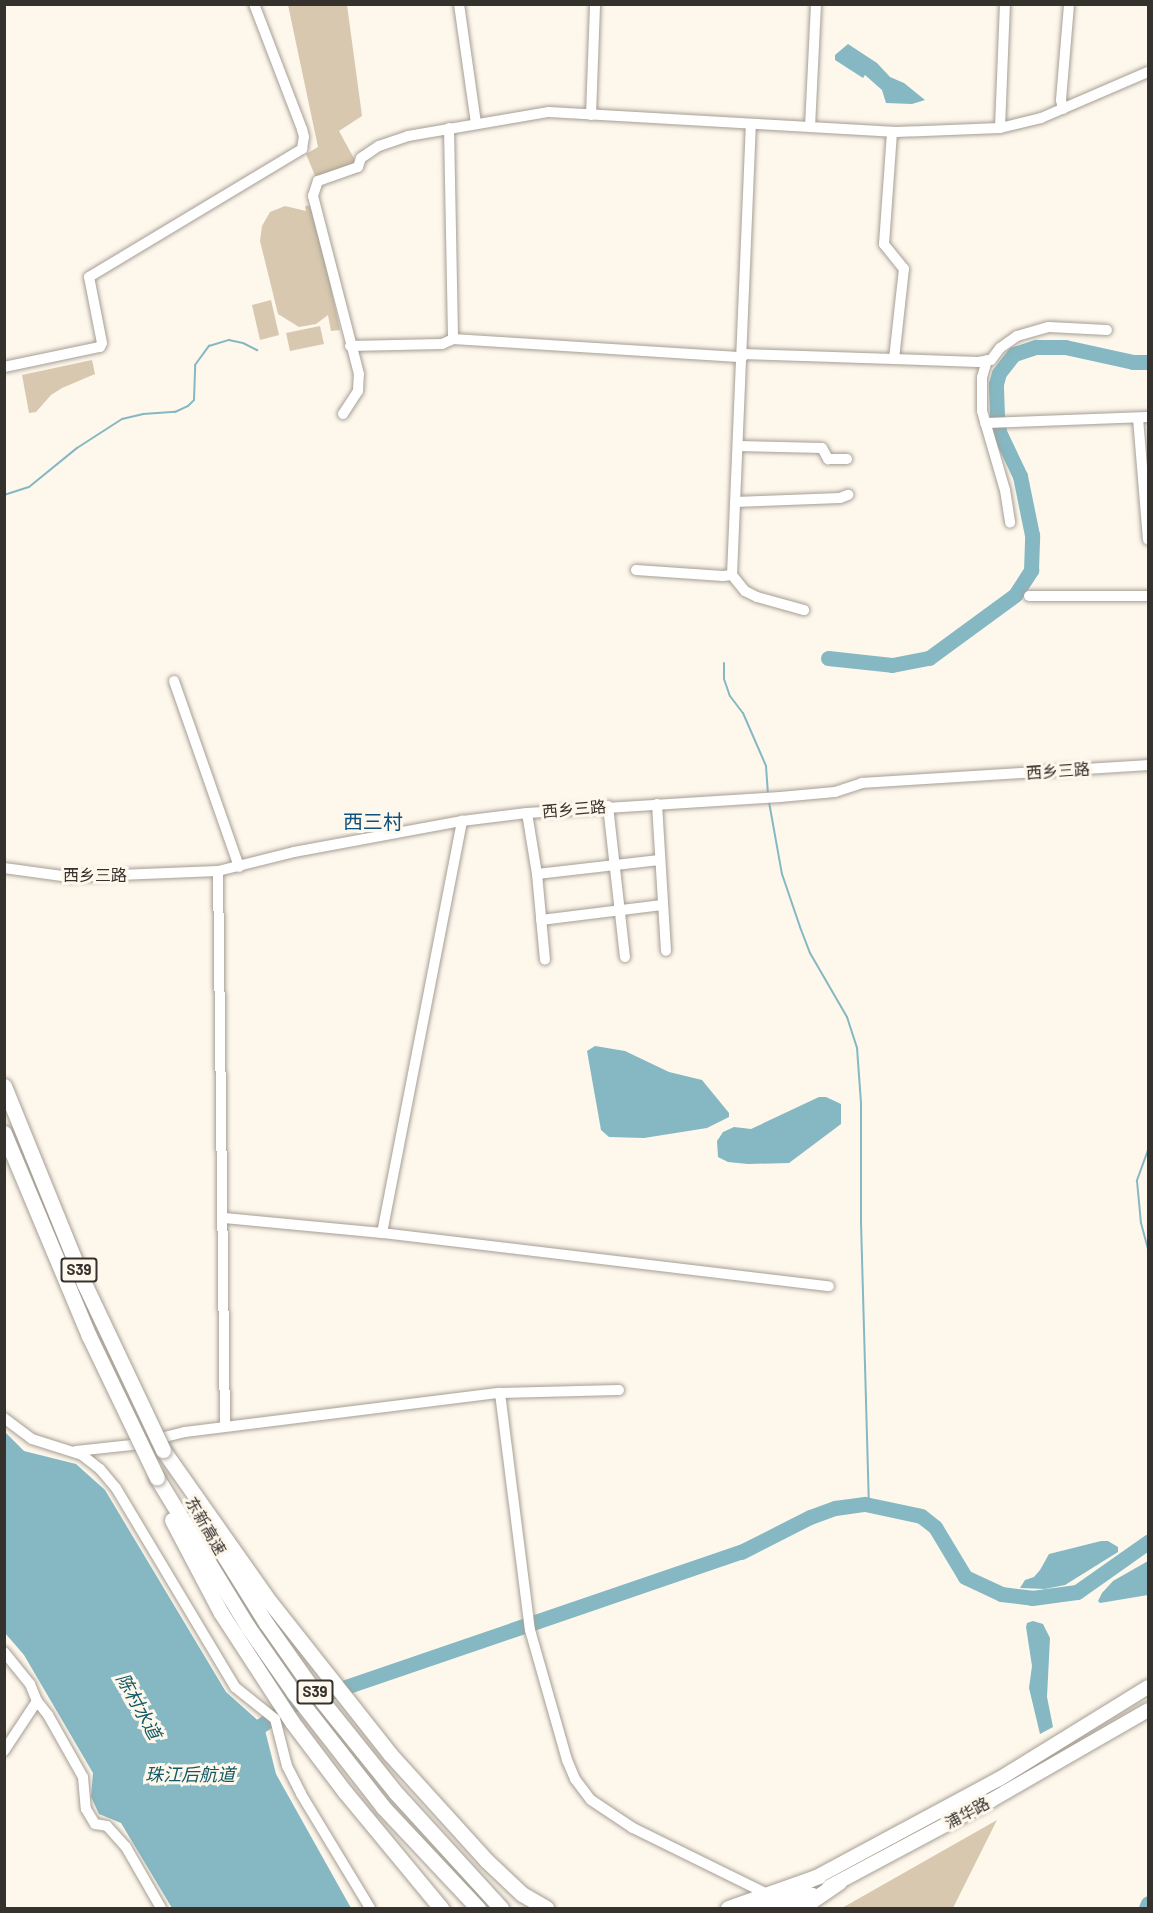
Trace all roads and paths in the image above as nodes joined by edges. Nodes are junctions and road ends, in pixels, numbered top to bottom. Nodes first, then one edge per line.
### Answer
1 (254, 4) edge
2 (459, 4) edge
3 (595, 4) edge
4 (816, 4) edge
5 (1005, 4) edge
6 (1069, 4) edge
7 (1149, 72) edge
8 (1063, 109) junction
9 (591, 115) junction
10 (476, 123) junction
11 (751, 125) junction
12 (810, 127) junction
13 (449, 128) junction
14 (1000, 128) junction
15 (892, 132) junction
16 (1107, 330) dead end
17 (453, 339) junction
18 (350, 346) junction
19 (742, 356) junction
20 (894, 359) junction
21 (987, 360) junction
22 (4, 367) edge
23 (343, 414) dead end
24 (1143, 418) edge
25 (985, 423) junction
26 (738, 446) junction
27 (847, 459) dead end
28 (848, 495) dead end
29 (735, 502) junction
30 (1010, 523) dead end
31 (1149, 540) edge
32 (636, 570) dead end
33 (732, 574) junction
34 (1029, 596) dead end
35 (1149, 596) edge
36 (804, 609) dead end
37 (174, 681) dead end
38 (1149, 765) edge
39 (657, 804) junction
40 (608, 806) junction
41 (527, 813) junction
42 (462, 821) junction
43 (659, 860) junction
44 (613, 865) junction
45 (239, 867) junction
46 (4, 868) edge
47 (218, 871) junction
48 (537, 874) junction
49 (662, 905) junction
50 (619, 910) junction
51 (541, 920) junction
52 (666, 951) dead end
53 (625, 957) dead end
54 (545, 960) dead end
55 (4, 1086) edge
56 (4, 1133) edge
57 (224, 1218) junction
58 (382, 1233) junction
59 (830, 1286) dead end
60 (619, 1390) dead end
61 (501, 1393) junction
62 (4, 1418) edge
63 (225, 1426) junction
64 (163, 1450) junction
65 (76, 1452) junction
66 (157, 1478) junction
67 (4, 1652) edge
68 (1149, 1687) edge
69 (37, 1701) junction
70 (1149, 1710) edge
71 (4, 1751) edge
72 (819, 1876) joint
73 (839, 1882) joint
74 (775, 1900) edge
75 (804, 1905) edge
76 (161, 1908) edge
77 (370, 1908) edge
78 (441, 1908) edge
79 (478, 1908) edge
80 (501, 1908) edge
81 (546, 1908) edge
82 (728, 1908) edge
83 (759, 1908) edge

1 - 22 street
2 - 10 street
3 - 9 street
4 - 12 street
5 - 14 street
6 - 8 street
7 - 8 street
8 - 14 street
9 - 10 street
9 - 11 street
10 - 13 street
11 - 12 street
11 - 19 street
12 - 15 street
13 - 17 street
13 - 18 street
14 - 15 street
15 - 20 street
16 - 21 street
17 - 18 street
17 - 19 street
18 - 23 street
19 - 20 street
19 - 26 street
20 - 21 street
21 - 25 street
24 - 25 street
24 - 31 street
25 - 30 street
26 - 27 street
26 - 29 street
28 - 29 street
29 - 33 street
32 - 33 street
33 - 36 street
34 - 35 street
37 - 45 street
38 - 39 street, 西乡三路
39 - 40 street, 西乡三路
39 - 43 street
40 - 41 street, 西乡三路
40 - 44 street
41 - 42 street, 西乡三路
41 - 48 street
42 - 45 street, 西乡三路
42 - 58 street
43 - 44 street
43 - 49 street
44 - 48 street
44 - 50 street
45 - 47 street, 西乡三路
46 - 47 street, 西乡三路
47 - 57 street
48 - 51 street
49 - 50 street
49 - 52 street
50 - 51 street
50 - 53 street
51 - 54 street
55 - 64 highway, 东新高速 / S39, bridge
56 - 66 highway, 东新高速 / S39, bridge
57 - 58 street
57 - 63 street
58 - 59 street
60 - 61 street
61 - 63 street
61 - 74 street
62 - 65 street
63 - 65 street
64 - 80 highway, 东新高速 / S39
64 - 81 highway
65 - 77 street
66 - 78 highway
66 - 79 highway, 东新高速 / S39
67 - 69 street
68 - 72 main road, 浦华路
69 - 71 street
69 - 76 street
70 - 73 main road, 浦华路
72 - 74 highway
73 - 75 highway
74 - 75 main road
74 - 82 highway
74 - 83 main road

